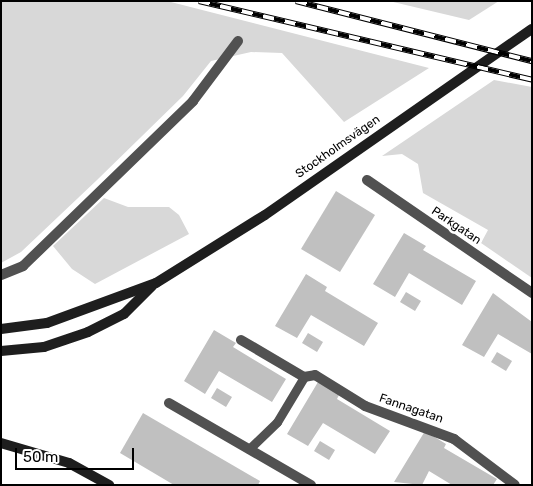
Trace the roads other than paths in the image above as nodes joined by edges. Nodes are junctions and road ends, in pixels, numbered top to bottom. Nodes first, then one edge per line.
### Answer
1 (532, 29) edge
2 (238, 41) dead end
3 (366, 180) dead end
4 (1, 275) edge
5 (156, 283) junction
6 (532, 293) edge
7 (1, 329) edge
8 (241, 340) dead end
9 (1, 351) edge
10 (304, 377) junction
11 (169, 403) dead end
12 (1, 443) edge
13 (249, 449) junction
14 (514, 484) edge
15 (109, 485) edge
16 (311, 485) edge

1 - 5 main road, Stockholmsvägen
2 - 4 street
3 - 6 street, Parkgatan
5 - 7 main road, Stockholmsvägen
5 - 9 main road, Stockholmsvägen
8 - 10 street, Fannagatan
10 - 13 lane
10 - 14 street, Fannagatan
11 - 13 street
12 - 15 main road
13 - 16 street

